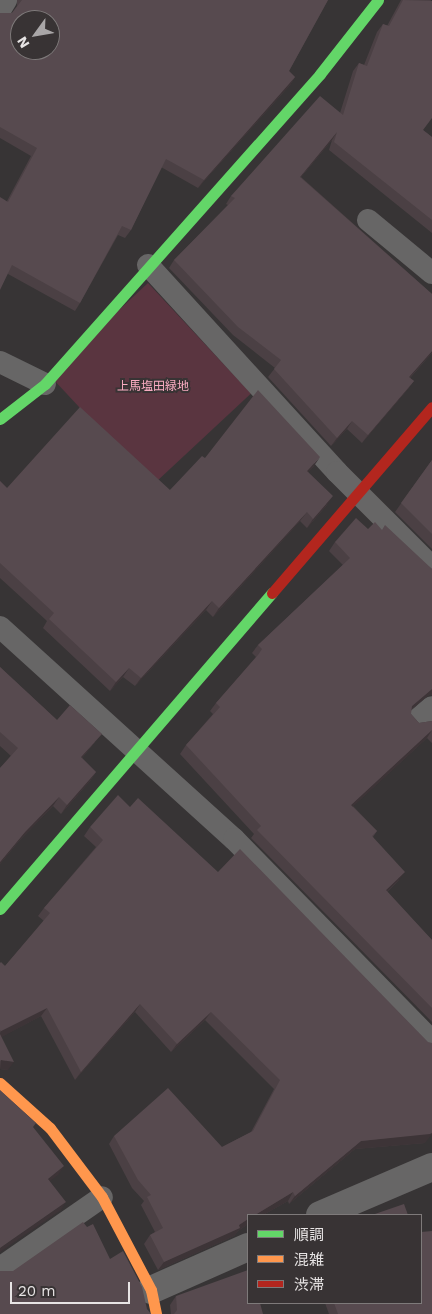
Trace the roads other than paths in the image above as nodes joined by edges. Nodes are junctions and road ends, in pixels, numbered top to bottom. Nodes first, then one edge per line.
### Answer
1 (6, 0) edge
2 (378, 0) edge
3 (0, 10) edge
4 (368, 220) dead end
5 (148, 265) junction
6 (432, 273) edge
7 (0, 362) edge
8 (46, 384) junction
9 (432, 407) edge
10 (0, 419) edge
11 (356, 492) junction
12 (432, 567) edge
13 (0, 627) edge
14 (138, 750) junction
15 (0, 909) edge
16 (432, 1042) edge
17 (0, 1083) edge
18 (432, 1167) edge
19 (102, 1196) junction
20 (322, 1214) edge
21 (247, 1248) edge
22 (0, 1268) edge
23 (154, 1302) edge

1 - 3 lane
2 - 5 street
4 - 6 lane
5 - 8 street
5 - 11 lane
7 - 8 lane
8 - 10 street
9 - 11 street
11 - 12 lane
11 - 14 street
13 - 14 lane
14 - 15 street
14 - 16 lane
17 - 19 street
18 - 20 street
19 - 22 lane
19 - 23 street
21 - 23 street

